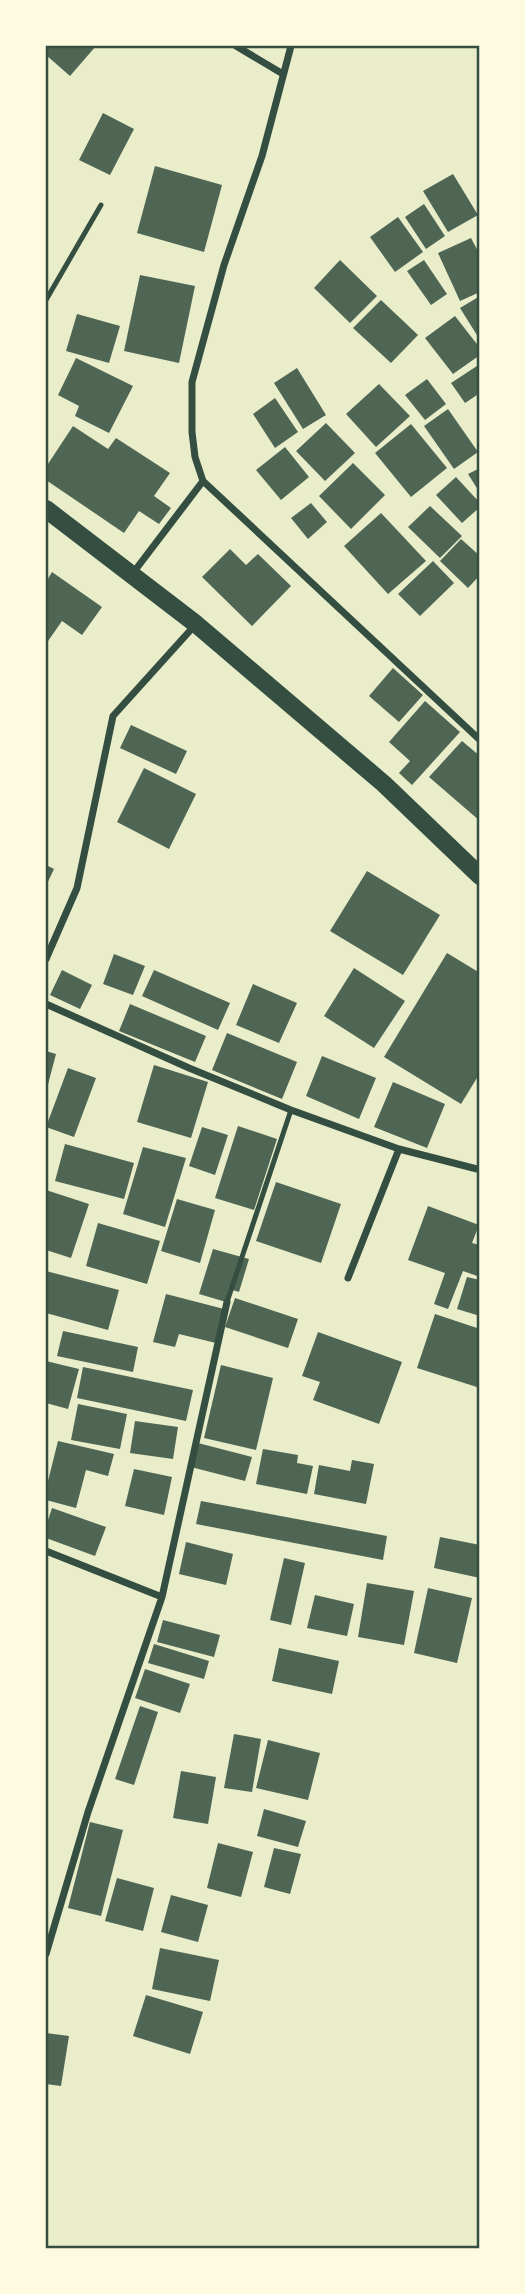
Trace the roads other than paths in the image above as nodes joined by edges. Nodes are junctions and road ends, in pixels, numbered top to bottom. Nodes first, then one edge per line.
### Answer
1 (236, 46) edge
2 (291, 46) edge
3 (283, 74) junction
4 (101, 205) dead end
5 (46, 300) edge
6 (202, 481) junction
7 (46, 509) edge
8 (131, 576) junction
9 (196, 624) junction
10 (480, 740) edge
11 (480, 876) edge
12 (46, 959) edge
13 (46, 1004) edge
14 (291, 1110) junction
15 (399, 1149) junction
16 (477, 1170) dead end
17 (348, 1278) dead end
18 (227, 1302) joint
19 (46, 1550) edge
20 (162, 1597) junction
21 (46, 1954) edge

1 - 3 street
2 - 3 street
3 - 6 street
4 - 5 lane
6 - 8 street
6 - 10 street
7 - 8 main road
8 - 9 main road
9 - 11 main road
9 - 12 street
13 - 14 street
14 - 15 street
14 - 18 lane
15 - 16 street
15 - 17 street
18 - 20 street
19 - 20 street
20 - 21 street

